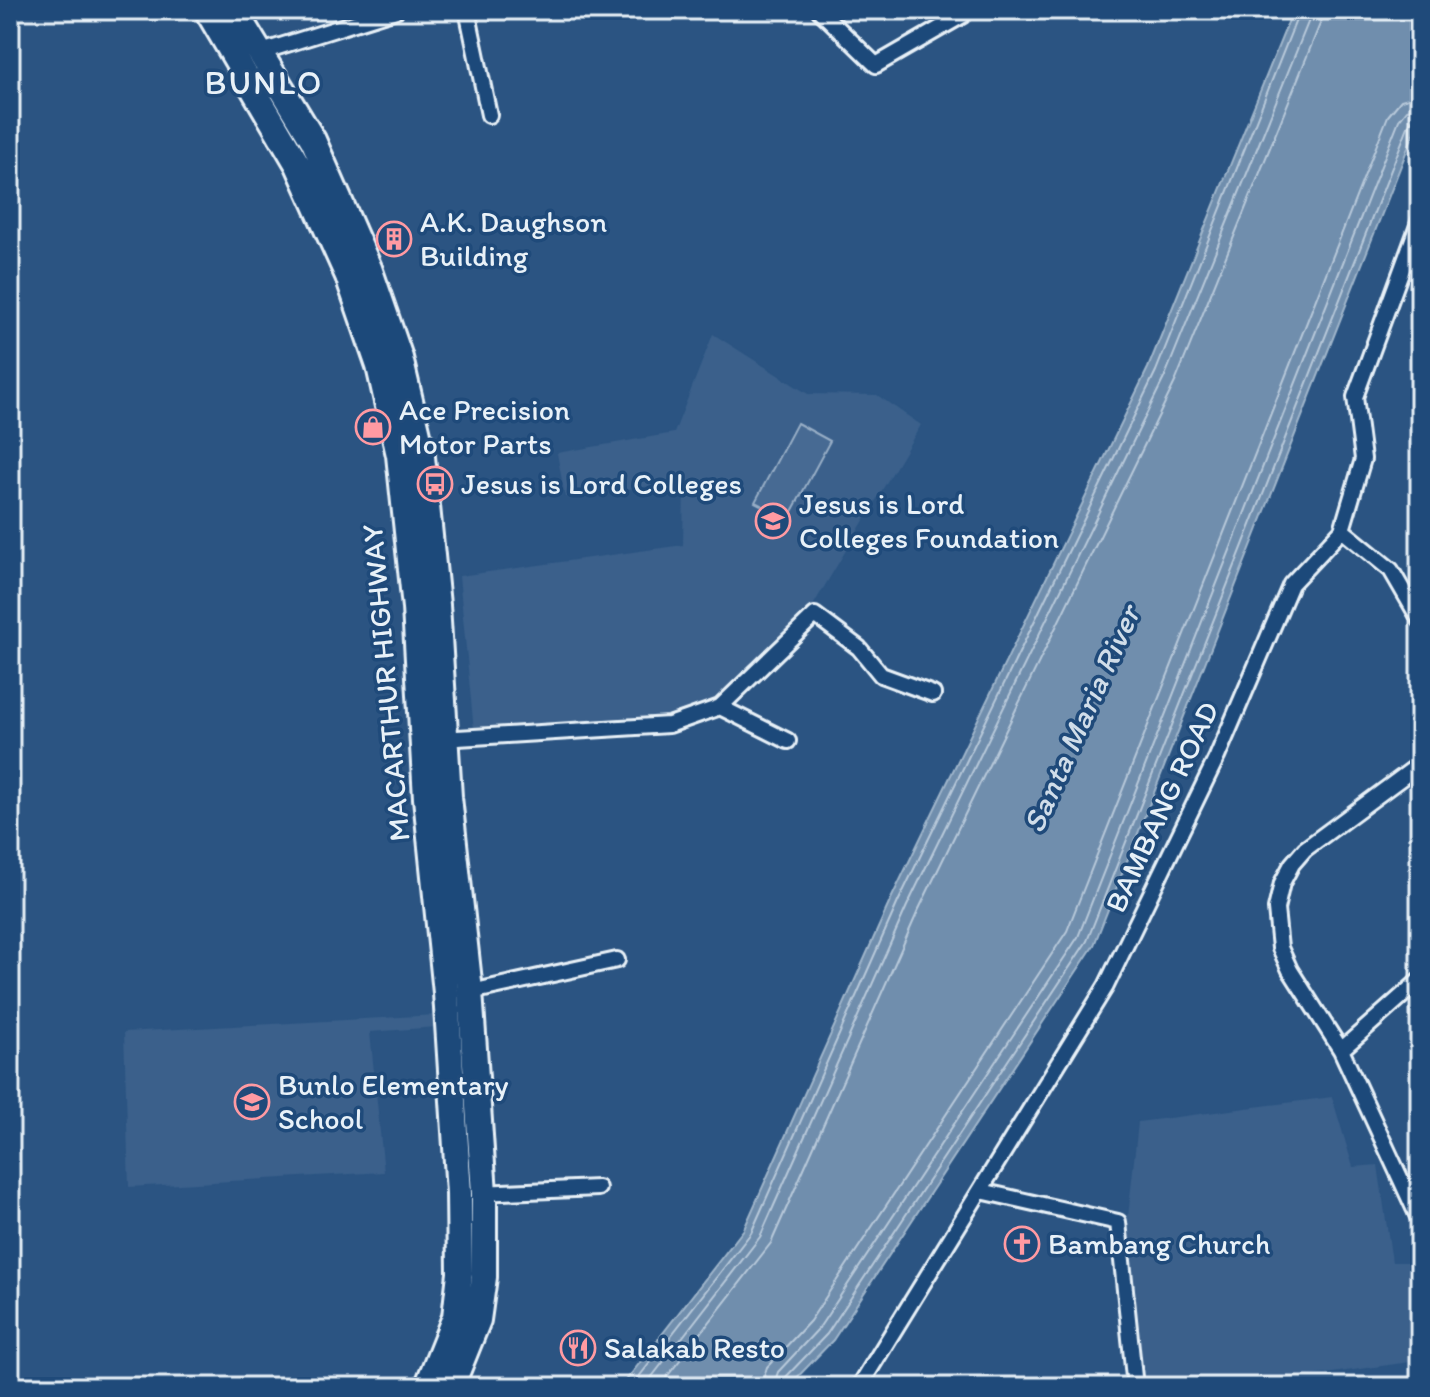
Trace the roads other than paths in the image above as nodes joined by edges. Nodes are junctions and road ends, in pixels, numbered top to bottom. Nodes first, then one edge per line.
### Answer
1 (207, 10) edge
2 (234, 10) edge
3 (396, 10) edge
4 (467, 10) edge
5 (819, 10) edge
6 (964, 12) edge
7 (249, 57) junction
8 (489, 115) dead end
9 (1420, 220) edge
10 (1342, 530) junction
11 (1420, 620) edge
12 (933, 694) dead end
13 (720, 707) junction
14 (433, 740) junction
15 (788, 741) dead end
16 (1420, 764) edge
17 (617, 960) dead end
18 (1420, 980) edge
19 (458, 992) junction
20 (1341, 1050) junction
21 (598, 1188) dead end
22 (981, 1191) junction
23 (459, 1193) junction
24 (484, 1193) junction
25 (1420, 1221) edge
26 (427, 1387) edge
27 (451, 1387) edge
28 (859, 1387) edge
29 (1135, 1387) edge

1 - 7 highway, MACARTHUR HIGHWAY
2 - 7 highway, MACARTHUR HIGHWAY
3 - 7 street
4 - 8 street
5 - 6 street
7 - 14 highway, MACARTHUR HIGHWAY
9 - 10 street, BAMBANG ROAD
10 - 11 street
10 - 22 street, BAMBANG ROAD
12 - 13 street
13 - 14 street
13 - 15 street
14 - 19 highway, MACARTHUR HIGHWAY
16 - 20 street
17 - 19 street
18 - 20 street
19 - 23 highway, MACARTHUR HIGHWAY
19 - 24 highway, MACARTHUR HIGHWAY
20 - 25 street
21 - 24 street
22 - 28 street, BAMBANG ROAD
22 - 29 street
23 - 24 street
23 - 26 highway, MACARTHUR HIGHWAY
24 - 27 highway, MACARTHUR HIGHWAY

